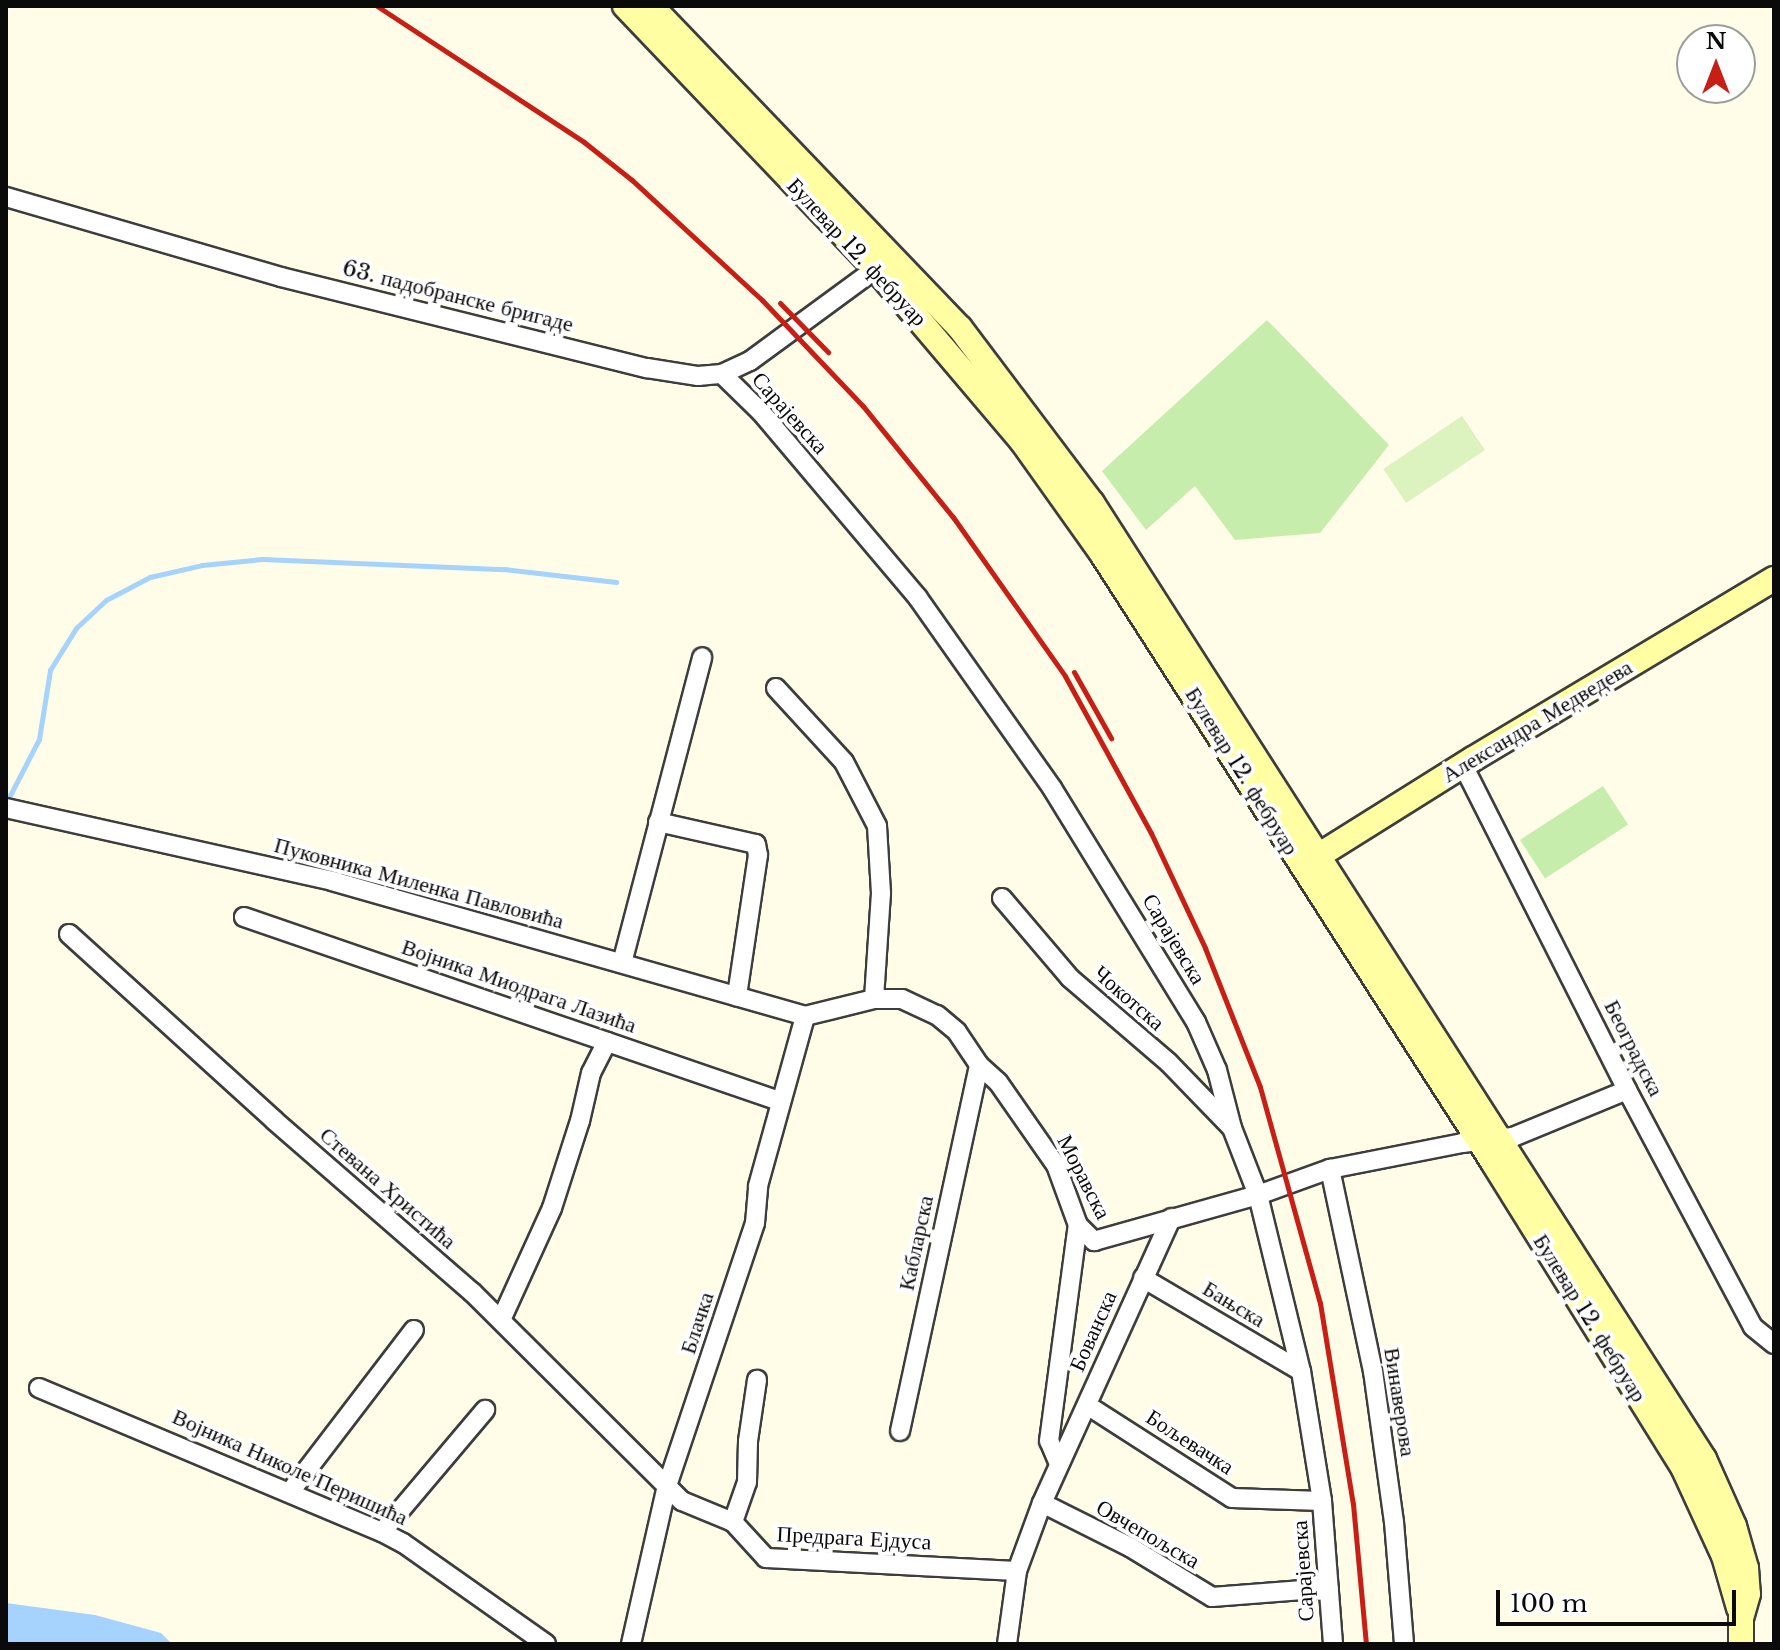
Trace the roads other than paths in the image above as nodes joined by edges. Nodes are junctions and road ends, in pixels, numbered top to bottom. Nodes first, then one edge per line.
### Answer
1 (625, 6) edge
2 (651, 6) edge
3 (6, 197) edge
4 (884, 262) junction
5 (722, 374) junction
6 (1774, 579) edge
7 (702, 657) dead end
8 (776, 688) dead end
9 (1463, 765) junction
10 (11, 809) edge
11 (658, 822) junction
12 (1311, 860) junction
13 (1002, 898) dead end
14 (244, 917) dead end
15 (69, 934) dead end
16 (622, 963) junction
17 (737, 996) junction
18 (874, 999) junction
19 (805, 1016) junction
20 (607, 1042) junction
21 (979, 1065) junction
22 (1627, 1090) junction
23 (779, 1101) junction
24 (1232, 1128) junction
25 (1488, 1141) junction
26 (1330, 1169) junction
27 (1258, 1195) junction
28 (1171, 1218) junction
29 (1078, 1225) junction
30 (1143, 1278) junction
31 (501, 1320) junction
32 (414, 1330) dead end
33 (1774, 1344) edge
34 (1301, 1371) junction
35 (757, 1380) dead end
36 (39, 1388) dead end
37 (1087, 1405) junction
38 (485, 1410) dead end
39 (900, 1431) dead end
40 (1059, 1464) junction
41 (667, 1486) junction
42 (290, 1492) junction
43 (1322, 1501) junction
44 (1042, 1503) junction
45 (733, 1522) junction
46 (382, 1532) junction
47 (1017, 1571) junction
48 (1329, 1588) junction
49 (546, 1644) edge
50 (631, 1644) edge
51 (1007, 1644) edge
52 (1333, 1644) edge
53 (1404, 1644) edge
54 (1741, 1644) edge

1 - 4 main road, Булевар 12. фебруар
2 - 4 main road, Булевар 12. фебруар
3 - 5 street, 63. падобранске бригаде
4 - 5 street, 63. падобранске бригаде
4 - 12 main road, Булевар 12. фебруар
5 - 24 street, Сарајевска
6 - 9 main road, Александра Медведева
7 - 11 street
8 - 18 street
9 - 12 main road, Александра Медведева
9 - 22 street, Београдска
10 - 16 street, Пуковника Миленка Павловића
11 - 16 street
11 - 17 street
12 - 25 main road, Булевар 12. фебруар
13 - 24 street, Чокотска
14 - 20 street, Војника Миодрага Лазића
15 - 31 street, Стевана Христића
16 - 17 street, Пуковника Миленка Павловића
17 - 19 street, Пуковника Миленка Павловића
18 - 19 street, Моравска
18 - 21 street, Моравска
19 - 23 street, Блачка
20 - 23 street, Војника Миодрага Лазића
20 - 31 street
21 - 29 street, Моравска
21 - 39 street, Кабларска
22 - 25 street, Моравска
22 - 33 street, Београдска
23 - 41 street, Блачка
24 - 27 street, Сарајевска
25 - 26 street, Моравска
25 - 54 main road, Булевар 12. фебруар
26 - 27 street, Моравска
26 - 53 street, Винаверова
27 - 28 street, Моравска
27 - 34 street, Сарајевска
28 - 29 street, Моравска
28 - 30 street, Бованска
29 - 40 street, Бованска
30 - 34 street, Бањска
30 - 37 street, Бованска
31 - 41 street, Стевана Христића
32 - 42 street
34 - 43 street, Сарајевска
35 - 45 street
36 - 42 street, Војника Николе Перишића
37 - 40 street, Бованска
37 - 43 street, Бољевачка
38 - 46 street
40 - 44 street, Бованска
41 - 45 street, Предрага Ејдуса
41 - 50 street, Блачка
42 - 46 street, Војника Николе Перишића
43 - 48 street, Сарајевска
44 - 47 street, Бованска
44 - 48 street, Овчепољска
45 - 47 street, Предрага Ејдуса
46 - 49 street, Војника Николе Перишића
47 - 51 street, Бованска
48 - 52 street, Сарајевска

